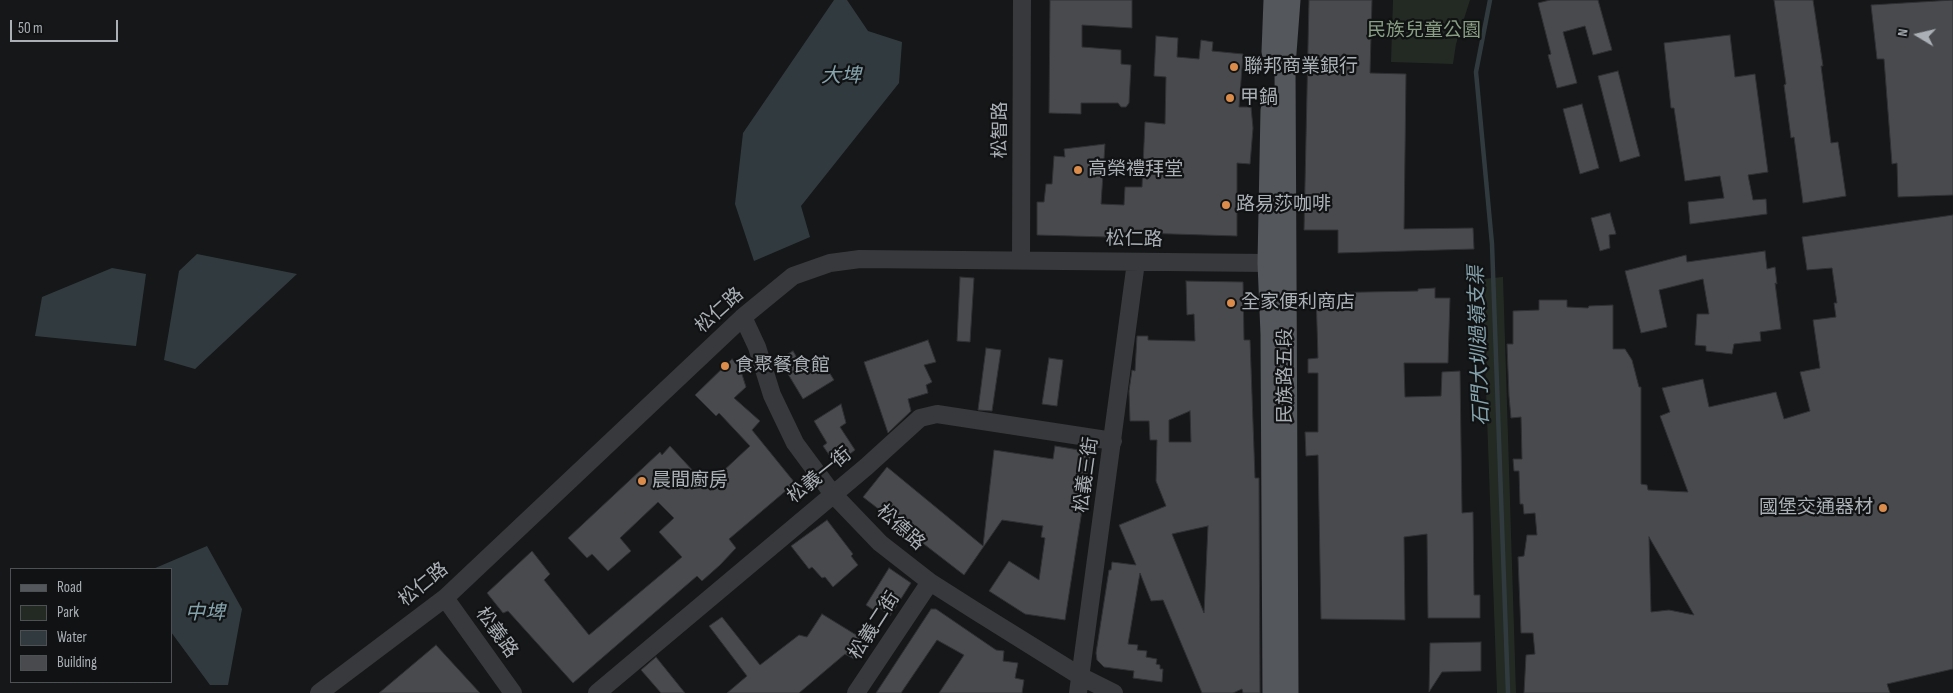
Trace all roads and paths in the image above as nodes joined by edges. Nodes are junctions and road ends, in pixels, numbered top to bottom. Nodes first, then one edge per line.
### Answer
1 (1022, 0) edge
2 (1274, 0) edge
3 (1290, 0) edge
4 (1022, 259) junction
5 (1136, 262) junction
6 (1268, 263) junction
7 (744, 317) junction
8 (1113, 441) junction
9 (832, 493) junction
10 (930, 582) junction
11 (445, 598) junction
12 (1079, 684) edge
13 (319, 693) edge
14 (513, 693) edge
15 (597, 693) edge
16 (856, 693) edge
17 (1114, 693) edge
18 (1272, 693) edge
19 (1288, 693) edge

1 - 4 street, 松智路
2 - 6 main road, 民族路五段
3 - 19 main road, 民族路五段
4 - 5 street, 松仁路
4 - 7 street, 松仁路
5 - 6 street, 松仁路
5 - 8 street, 松義三街
6 - 18 main road, 民族路五段
7 - 9 street, 松德路
7 - 11 street, 松仁路
8 - 9 street, 松義一街
8 - 12 street, 松義三街
9 - 10 street, 松德路
9 - 15 street, 松義一街
10 - 12 street, 松德路
10 - 16 street, 松義二街
11 - 13 street, 松仁路
11 - 14 street, 松義路
12 - 17 street, 松德路

